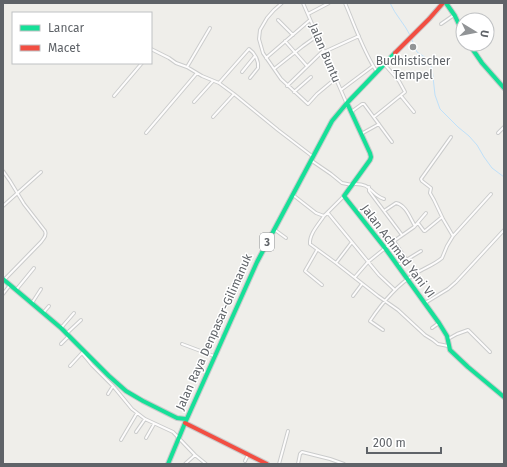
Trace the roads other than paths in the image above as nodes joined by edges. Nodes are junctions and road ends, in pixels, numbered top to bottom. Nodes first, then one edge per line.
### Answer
1 (282, 3) edge
2 (303, 3) edge
3 (329, 3) edge
4 (345, 3) edge
5 (444, 3) edge
6 (308, 14) junction
7 (454, 14) joint
8 (278, 20) dead end
9 (310, 20) junction
10 (441, 24) dead end
11 (210, 28) dead end
12 (293, 35) junction
13 (317, 36) junction
14 (359, 36) junction
15 (285, 41) junction
16 (152, 49) edge
17 (295, 52) junction
18 (323, 52) junction
19 (474, 52) edge
20 (255, 56) junction
21 (266, 58) junction
22 (141, 64) edge
23 (385, 65) junction
24 (307, 66) junction
25 (373, 66) junction
26 (187, 67) junction
27 (274, 69) junction
28 (242, 72) dead end
29 (197, 73) junction
30 (377, 73) junction
31 (311, 76) dead end
32 (250, 78) dead end
33 (335, 79) junction
34 (213, 81) junction
35 (219, 83) junction
36 (287, 86) junction
37 (504, 88) edge
38 (341, 90) junction
39 (294, 92) junction
40 (234, 94) junction
41 (114, 96) dead end
42 (401, 96) junction
43 (194, 102) dead end
44 (347, 103) junction
45 (351, 112) junction
46 (414, 112) dead end
47 (213, 117) dead end
48 (374, 117) junction
49 (379, 124) junction
50 (504, 127) edge
51 (146, 133) dead end
52 (498, 133) dead end
53 (361, 134) junction
54 (451, 138) dead end
55 (392, 142) dead end
56 (312, 158) junction
57 (3, 171) edge
58 (41, 172) dead end
59 (352, 185) junction
60 (369, 188) junction
61 (18, 194) junction
62 (292, 194) junction
63 (491, 194) dead end
64 (344, 196) junction
65 (384, 198) dead end
66 (3, 206) edge
67 (384, 211) junction
68 (328, 212) junction
69 (426, 213) dead end
70 (324, 216) junction
71 (442, 216) junction
72 (418, 222) junction
73 (415, 226) junction
74 (274, 229) junction
75 (504, 230) edge
76 (402, 235) junction
77 (453, 236) junction
78 (286, 238) dead end
79 (394, 241) junction
80 (352, 242) junction
81 (385, 248) junction
82 (318, 250) junction
83 (421, 251) dead end
84 (406, 259) junction
85 (368, 262) junction
86 (336, 263) junction
87 (398, 265) junction
88 (34, 268) dead end
89 (355, 277) junction
90 (408, 279) junction
91 (4, 280) edge
92 (362, 284) junction
93 (10, 285) junction
94 (322, 285) dead end
95 (41, 289) dead end
96 (16, 290) junction
97 (395, 290) junction
98 (3, 294) edge
99 (352, 296) dead end
100 (386, 301) junction
101 (425, 303) junction
102 (32, 304) junction
103 (49, 306) dead end
104 (43, 313) junction
105 (74, 313) dead end
106 (81, 320) dead end
107 (439, 323) junction
108 (61, 328) junction
109 (432, 328) dead end
110 (383, 330) dead end
111 (67, 335) junction
112 (448, 339) junction
113 (61, 344) dead end
114 (182, 344) dead end
115 (448, 346) junction
116 (83, 352) junction
117 (490, 352) dead end
118 (214, 357) junction
119 (70, 366) dead end
120 (105, 375) junction
121 (113, 386) junction
122 (108, 394) dead end
123 (504, 397) edge
124 (137, 413) junction
125 (177, 418) junction
126 (145, 419) junction
127 (185, 423) junction
128 (154, 424) junction
129 (288, 431) dead end
130 (136, 432) dead end
131 (146, 438) dead end
132 (179, 438) junction
133 (121, 440) dead end
134 (194, 454) junction
135 (248, 455) junction
136 (245, 461) dead end
137 (168, 464) edge
138 (185, 464) edge
139 (206, 464) edge
140 (266, 464) edge
141 (279, 464) edge
142 (298, 464) edge
143 (344, 464) edge

1 - 21 street
2 - 6 street, Jalan Buntu
3 - 6 street
4 - 14 street
5 - 7 main road
5 - 23 main road, Jalan Raya Denpasar-Gilimanuk / 3
6 - 9 street, Jalan Buntu
7 - 10 street
8 - 12 street
9 - 12 street
9 - 13 street, Jalan Buntu
11 - 26 street
12 - 15 street
13 - 17 street
13 - 18 street, Jalan Buntu
14 - 18 street
14 - 25 street
15 - 17 street
15 - 21 street
16 - 26 street
17 - 24 street
17 - 27 street
18 - 24 street
18 - 33 street, Jalan Buntu
19 - 37 main road
20 - 28 street
20 - 32 street
20 - 35 street
21 - 27 street
22 - 41 street
23 - 30 main road, Jalan Raya Denpasar-Gilimanuk / 3
23 - 42 street
24 - 36 street
25 - 30 street
25 - 38 street
26 - 29 street
27 - 36 street
29 - 34 street
29 - 51 street
30 - 44 main road, Jalan Raya Denpasar-Gilimanuk / 3
31 - 39 street
33 - 38 street, Jalan Buntu
33 - 39 street
34 - 35 street
34 - 43 street
35 - 40 street
36 - 39 street
38 - 44 street, Jalan Buntu
40 - 47 street
40 - 56 street
42 - 46 street
42 - 48 street
44 - 45 main road
44 - 56 main road, Jalan Raya Denpasar-Gilimanuk / 3
45 - 48 street
45 - 53 main road
48 - 49 street
49 - 53 street
49 - 55 street
50 - 52 street
53 - 59 main road
54 - 71 street
56 - 59 street
56 - 62 main road, Jalan Raya Denpasar-Gilimanuk / 3
57 - 61 street
58 - 61 street
59 - 60 street
59 - 64 main road
60 - 65 street
60 - 67 street
61 - 66 street
61 - 91 street
62 - 70 street
62 - 74 main road, Jalan Raya Denpasar-Gilimanuk / 3
63 - 77 street
64 - 68 street
64 - 81 main road, Jalan Achmad Yani VI
67 - 73 street
67 - 76 street
68 - 70 street
68 - 80 street
69 - 72 street
70 - 82 street
71 - 72 street
71 - 77 street
72 - 73 street
73 - 76 street
74 - 78 street
74 - 118 main road, Jalan Raya Denpasar-Gilimanuk / 3
75 - 101 street
76 - 79 street
77 - 90 street
79 - 81 street
79 - 84 street
80 - 85 street
80 - 86 street
81 - 85 street
81 - 87 main road, Jalan Achmad Yani VI
82 - 86 street
82 - 94 street
83 - 84 street
84 - 87 street
85 - 89 street
85 - 97 street
86 - 89 street
87 - 90 main road, Jalan Achmad Yani VI
88 - 96 street
89 - 92 street
90 - 97 street
90 - 101 main road, Jalan Achmad Yani VI
91 - 93 main road
92 - 99 street
92 - 100 street
93 - 96 main road
93 - 98 street
95 - 102 street
96 - 102 main road
97 - 100 street
100 - 110 street
100 - 115 street
101 - 107 main road, Jalan Achmad Yani VI
102 - 104 main road
103 - 104 street
104 - 108 main road
105 - 108 street
106 - 111 street
107 - 109 street
107 - 112 main road, Jalan Achmad Yani VI
108 - 111 main road
111 - 113 street
111 - 116 main road
112 - 115 main road, Jalan Achmad Yani VI
112 - 117 street
114 - 118 street
115 - 123 main road
116 - 119 street
116 - 120 main road
118 - 127 main road, Jalan Raya Denpasar-Gilimanuk / 3
120 - 121 street
120 - 125 main road
121 - 122 street
121 - 124 street
124 - 126 street
124 - 133 street
125 - 127 main road
125 - 127 main road
126 - 128 street
126 - 130 street
127 - 132 main road, Jalan Raya Denpasar-Gilimanuk / 3
127 - 135 main road
128 - 131 street
128 - 132 street
129 - 141 street
132 - 134 street
132 - 137 main road, Jalan Raya Denpasar-Gilimanuk / 3
134 - 138 street
134 - 139 street
135 - 136 street
135 - 140 main road
142 - 143 street

